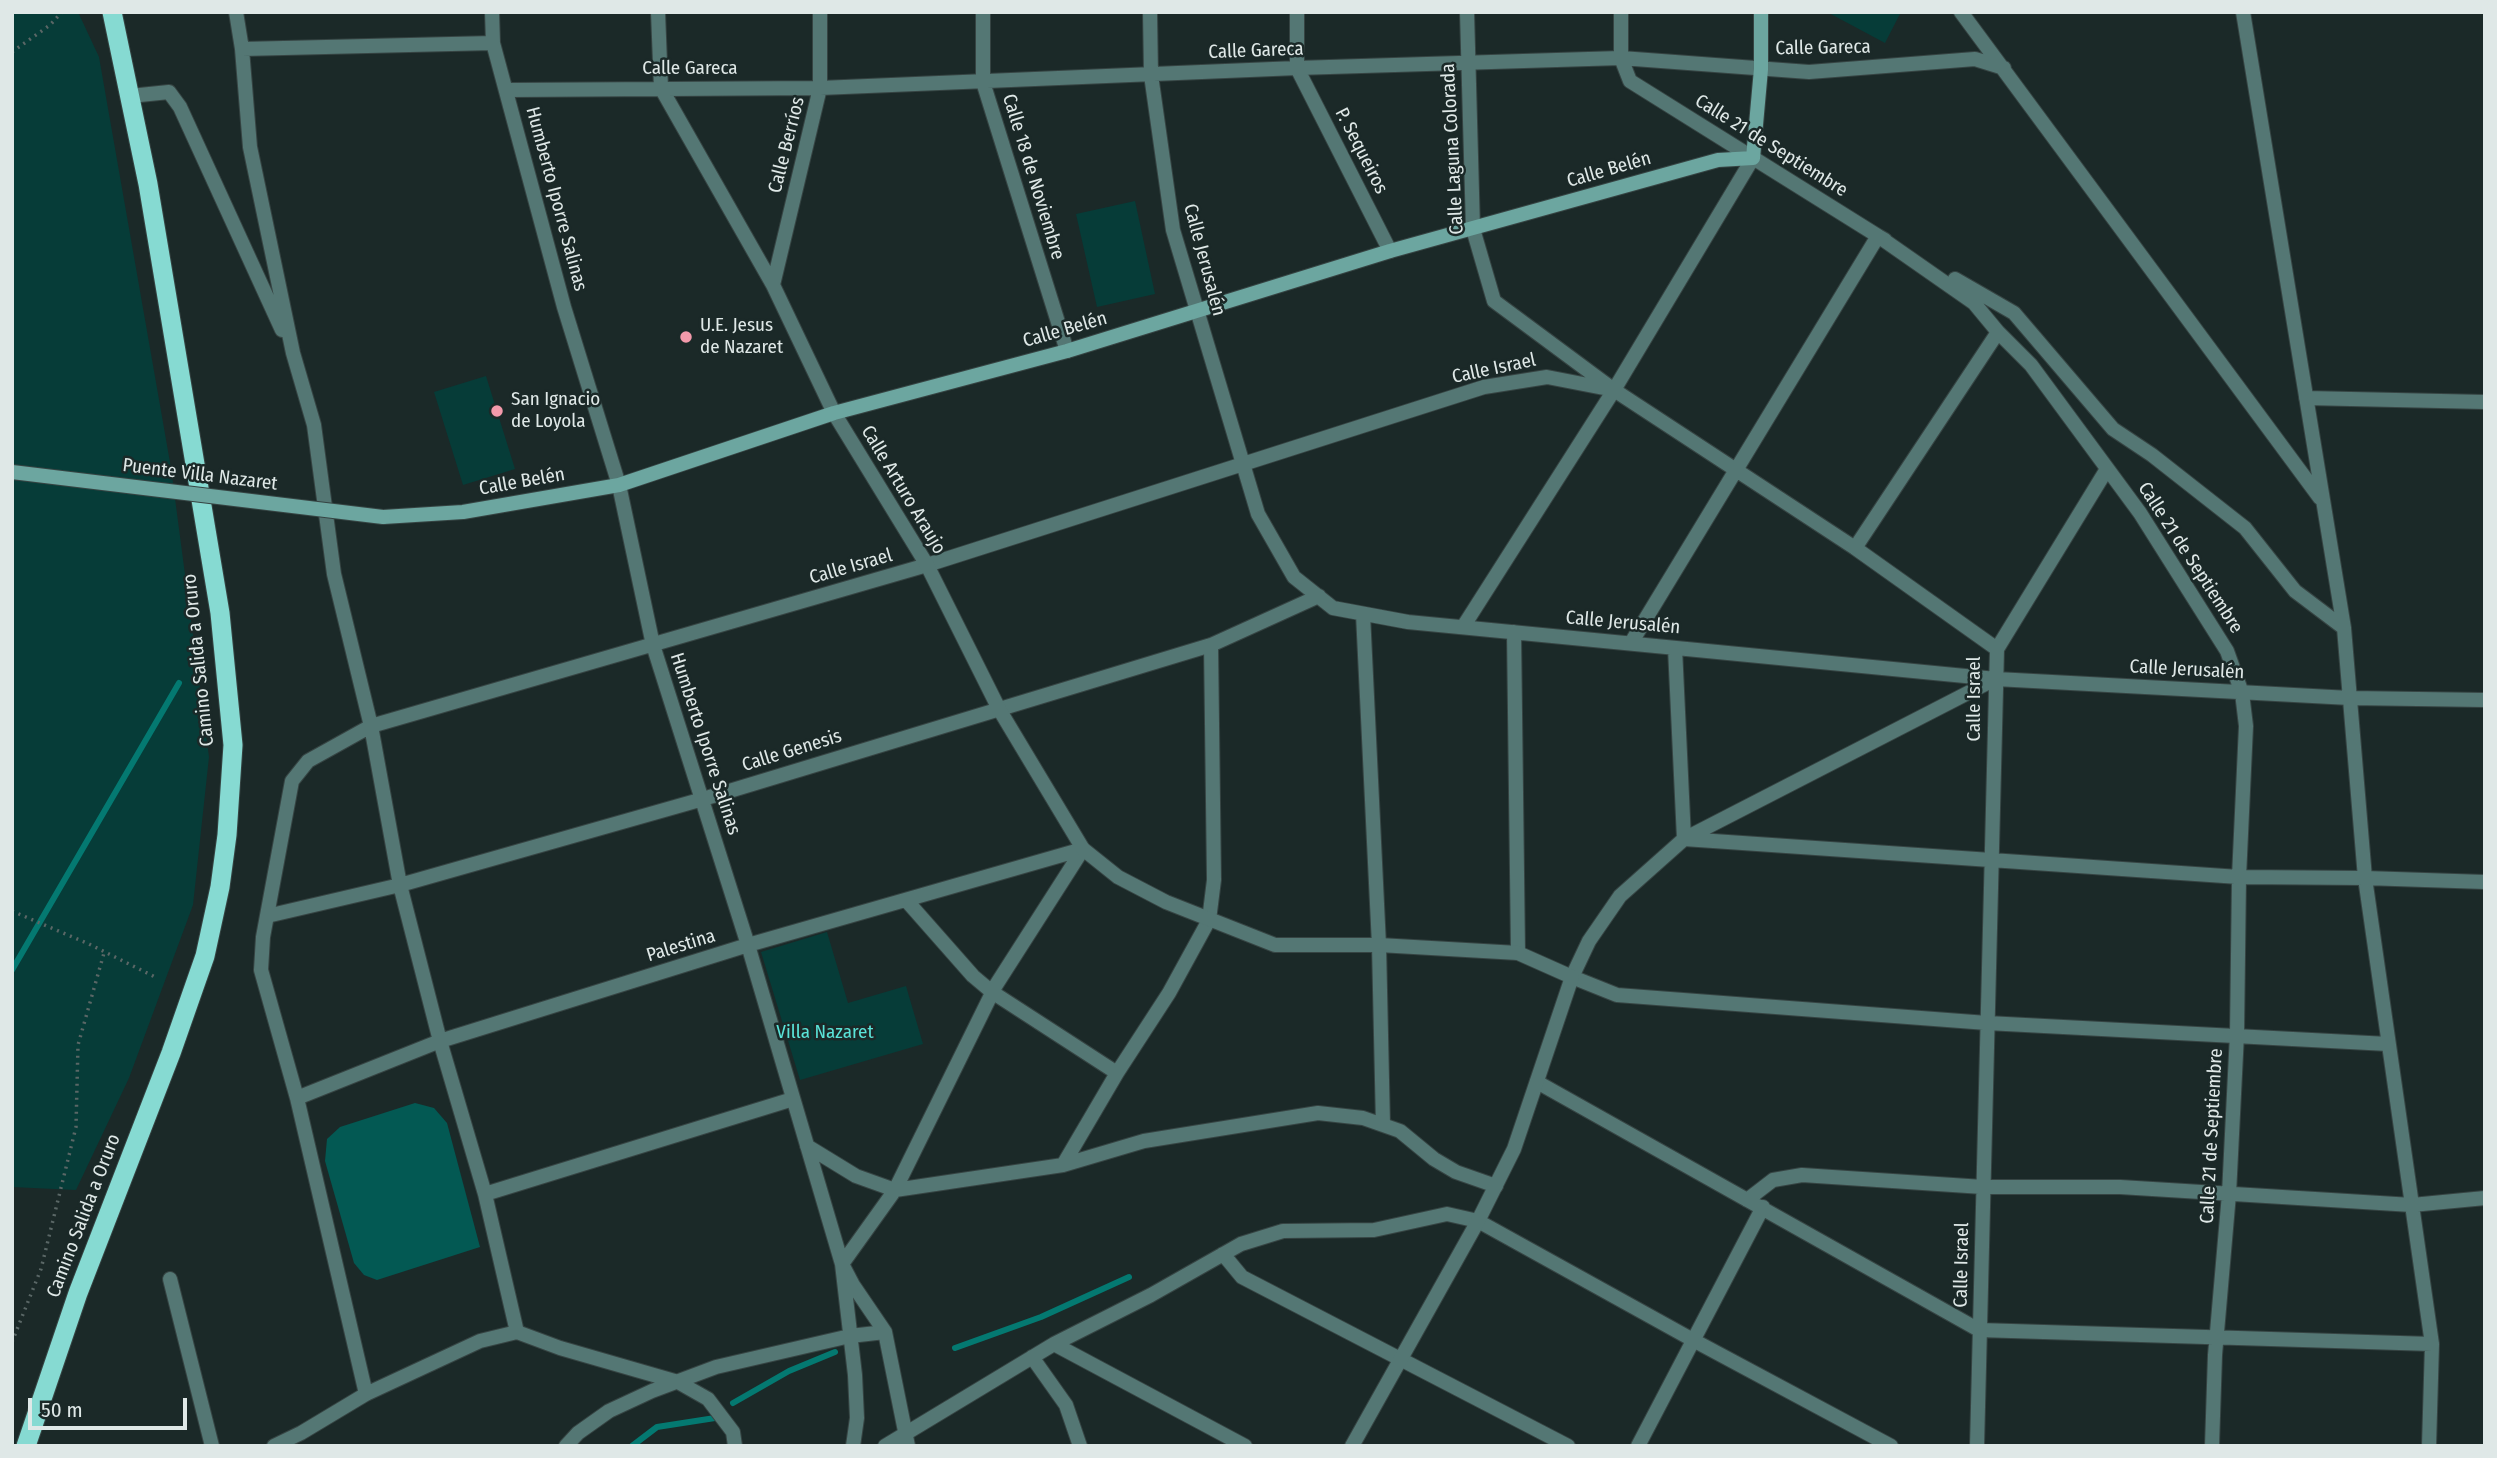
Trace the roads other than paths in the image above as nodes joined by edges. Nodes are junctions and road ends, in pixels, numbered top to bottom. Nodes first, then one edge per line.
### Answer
1 (112, 12) edge
2 (236, 12) edge
3 (492, 12) edge
4 (658, 12) edge
5 (820, 12) edge
6 (984, 12) edge
7 (1150, 12) edge
8 (1297, 12) edge
9 (1467, 12) edge
10 (1621, 12) edge
11 (1761, 12) edge
12 (1961, 12) edge
13 (2242, 12) edge
14 (493, 43) junction
15 (242, 48) junction
16 (1621, 58) junction
17 (1468, 62) junction
18 (1297, 68) junction
19 (2004, 68) junction
20 (1762, 69) junction
21 (1151, 75) junction
22 (983, 82) junction
23 (661, 88) junction
24 (820, 88) junction
25 (508, 90) junction
26 (130, 96) junction
27 (1753, 158) junction
28 (1473, 229) junction
29 (1878, 236) junction
30 (1390, 251) junction
31 (772, 285) junction
32 (1197, 310) junction
33 (1998, 332) junction
34 (1067, 351) junction
35 (293, 353) junction
36 (1614, 390) junction
37 (2306, 398) junction
38 (2485, 402) edge
39 (834, 413) junction
40 (1242, 464) junction
41 (1737, 469) junction
42 (2107, 469) junction
43 (12, 472) edge
44 (618, 485) junction
45 (2323, 502) junction
46 (383, 517) joint
47 (1855, 548) junction
48 (927, 565) junction
49 (1319, 596) junction
50 (1363, 614) junction
51 (1463, 627) junction
52 (2344, 628) junction
53 (1514, 632) junction
54 (1631, 643) junction
55 (653, 645) junction
56 (1212, 645) junction
57 (1675, 648) junction
58 (1997, 649) junction
59 (1996, 679) junction
60 (2242, 693) junction
61 (2350, 698) junction
62 (2485, 700) edge
63 (999, 709) junction
64 (371, 726) junction
65 (703, 799) junction
66 (1684, 839) junction
67 (1083, 849) junction
68 (1992, 860) junction
69 (2239, 877) junction
70 (2365, 878) junction
71 (2485, 882) edge
72 (400, 885) junction
73 (906, 900) junction
74 (267, 916) junction
75 (1209, 920) junction
76 (748, 945) junction
77 (1378, 945) junction
78 (1518, 953) junction
79 (1572, 977) junction
80 (992, 992) junction
81 (1987, 1023) junction
82 (2237, 1034) junction
83 (440, 1041) junction
84 (2388, 1044) junction
85 (1117, 1073) junction
86 (1537, 1082) junction
87 (297, 1098) junction
88 (793, 1099) junction
89 (1383, 1125) junction
90 (807, 1146) junction
91 (1063, 1165) junction
92 (1496, 1186) junction
93 (1983, 1186) junction
94 (895, 1190) junction
95 (485, 1194) junction
96 (2229, 1194) junction
97 (2485, 1198) edge
98 (1747, 1200) junction
99 (2412, 1205) junction
100 (1763, 1207) junction
101 (1478, 1221) junction
102 (1223, 1254) junction
103 (842, 1264) junction
104 (170, 1279) dead end
105 (1979, 1331) junction
106 (517, 1332) junction
107 (885, 1332) junction
108 (850, 1336) junction
109 (2217, 1339) junction
110 (1693, 1340) junction
111 (1055, 1344) junction
112 (2432, 1344) junction
113 (1032, 1357) junction
114 (1401, 1359) junction
115 (678, 1382) junction
116 (366, 1394) junction
117 (907, 1440) edge
118 (26, 1446) edge
119 (212, 1446) edge
120 (274, 1446) edge
121 (566, 1446) edge
122 (734, 1446) edge
123 (853, 1446) edge
124 (885, 1446) edge
125 (1080, 1446) edge
126 (1245, 1446) edge
127 (1352, 1446) edge
128 (1568, 1446) edge
129 (1638, 1446) edge
130 (1891, 1446) edge
131 (1977, 1446) edge
132 (2212, 1446) edge
133 (2429, 1446) edge

1 - 26 highway, Camino Salida a Oruro
2 - 15 street
3 - 14 street, Humberto Iporre Salinas
4 - 23 street, Calle Arturo Araujo
5 - 24 street, Calle Berríos
6 - 22 street, Calle 18 de Noviembre
7 - 21 street, Calle Jerusalén
8 - 18 street
9 - 17 street, Calle Laguna Colorada
10 - 16 street
11 - 20 main road
12 - 19 street
13 - 37 street
14 - 15 street
14 - 25 street, Humberto Iporre Salinas
15 - 35 street
16 - 17 street, Calle Gareca
16 - 20 street, Calle Gareca
16 - 27 street, Calle 21 de Septiembre
17 - 18 street, Calle Gareca
17 - 28 street, Calle Laguna Colorada
18 - 21 street, Calle Gareca
18 - 30 street, P. Sequeiros
19 - 20 street, Calle Gareca
19 - 45 street
20 - 27 main road
21 - 22 street, Calle Gareca
21 - 32 street, Calle Jerusalén
22 - 24 street, Calle Gareca
22 - 34 street, Calle 18 de Noviembre
23 - 24 street, Calle Gareca
23 - 25 street, Calle Gareca
23 - 31 street, Calle Arturo Araujo
24 - 31 street, Calle Berríos
25 - 44 street, Humberto Iporre Salinas
26 - 35 street
26 - 118 highway, Camino Salida a Oruro
27 - 28 main road, Calle Belén
27 - 29 street, Calle 21 de Septiembre
27 - 36 street
28 - 30 main road, Calle Belén
28 - 36 street, Calle Laguna Colorada
29 - 33 street, Calle 21 de Septiembre
29 - 41 street
29 - 52 street
30 - 32 main road, Calle Belén
31 - 39 street, Calle Arturo Araujo
32 - 34 main road, Calle Belén
32 - 40 street, Calle Jerusalén
33 - 42 street, Calle 21 de Septiembre
33 - 47 street
34 - 39 main road, Calle Belén
35 - 64 street
36 - 40 street, Calle Israel
36 - 41 street, Calle Israel
36 - 51 street
37 - 38 street
37 - 45 street
39 - 44 main road, Calle Belén
39 - 48 street, Calle Arturo Araujo
40 - 48 street, Calle Israel
40 - 49 street, Calle Jerusalén
41 - 47 street, Calle Israel
41 - 54 street
42 - 58 street
42 - 60 street, Calle 21 de Septiembre
43 - 46 main road, Puente Villa Nazaret, bridge
44 - 46 main road, Calle Belén
44 - 55 street, Humberto Iporre Salinas
45 - 52 street
47 - 58 street, Calle Israel
48 - 55 street, Calle Israel
48 - 63 street, Calle Arturo Araujo
49 - 50 street, Calle Jerusalén
49 - 56 street, Calle Genesis
50 - 51 street, Calle Jerusalén
50 - 77 street
51 - 53 street, Calle Jerusalén
52 - 61 street
53 - 54 street, Calle Jerusalén
53 - 78 street
54 - 57 street, Calle Jerusalén
55 - 64 street, Calle Israel
55 - 65 street, Humberto Iporre Salinas
56 - 63 street, Calle Genesis
56 - 75 street
57 - 59 street, Calle Jerusalén
57 - 66 street
58 - 59 street, Calle Israel
59 - 60 street, Calle Jerusalén
59 - 66 street
59 - 68 street, Calle Israel
60 - 61 street, Calle Jerusalén
60 - 69 street, Calle 21 de Septiembre
61 - 62 street, Calle Jerusalén
61 - 70 street
63 - 65 street, Calle Genesis
63 - 67 street, Calle Arturo Araujo
64 - 72 street
64 - 74 street, Calle Israel
65 - 72 street, Calle Genesis
65 - 76 street, Humberto Iporre Salinas
66 - 68 street
66 - 79 street
67 - 73 street, Palestina
67 - 75 street, Calle Arturo Araujo
67 - 80 street
68 - 69 street
68 - 81 street, Calle Israel
69 - 70 street
69 - 82 street, Calle 21 de Septiembre
70 - 71 street
70 - 84 street
72 - 74 street, Calle Genesis
72 - 83 street
73 - 76 street, Palestina
73 - 80 street
74 - 87 street, Calle Israel
75 - 77 street, Calle Arturo Araujo
75 - 85 street
76 - 83 street, Palestina
76 - 88 street, Humberto Iporre Salinas
77 - 78 street, Calle Arturo Araujo
77 - 89 street
78 - 79 street
79 - 81 street
79 - 86 street
80 - 85 street
80 - 94 street
81 - 82 street
81 - 93 street, Calle Israel
82 - 84 street
82 - 96 street, Calle 21 de Septiembre
83 - 87 street, Palestina
83 - 95 street
84 - 99 street
85 - 91 street
86 - 92 street
86 - 98 street
87 - 116 street, Calle Israel
88 - 90 street, Humberto Iporre Salinas
88 - 95 street
89 - 91 street
89 - 92 street
90 - 94 street
90 - 103 street, Humberto Iporre Salinas
91 - 94 street
92 - 101 street
93 - 96 street
93 - 98 street
93 - 105 street, Calle Israel
94 - 103 street
95 - 106 street
96 - 99 street
96 - 109 street, Calle 21 de Septiembre
97 - 99 street
98 - 100 street
99 - 112 street
100 - 105 street
100 - 110 street
101 - 102 street
101 - 110 street
101 - 114 street
102 - 111 street
102 - 114 street
103 - 107 street, Humberto Iporre Salinas
103 - 108 street
104 - 119 street
105 - 109 street
105 - 131 street, Calle Israel
106 - 115 street
106 - 116 street
107 - 108 street
107 - 117 street, Humberto Iporre Salinas
108 - 115 street
108 - 123 street
109 - 112 street
109 - 132 street, Calle 21 de Septiembre
110 - 129 street
110 - 130 street
111 - 113 street
111 - 126 street
112 - 133 street
113 - 117 street
113 - 125 street
114 - 127 street
114 - 128 street
115 - 121 street
115 - 122 street
116 - 120 street
117 - 124 street

